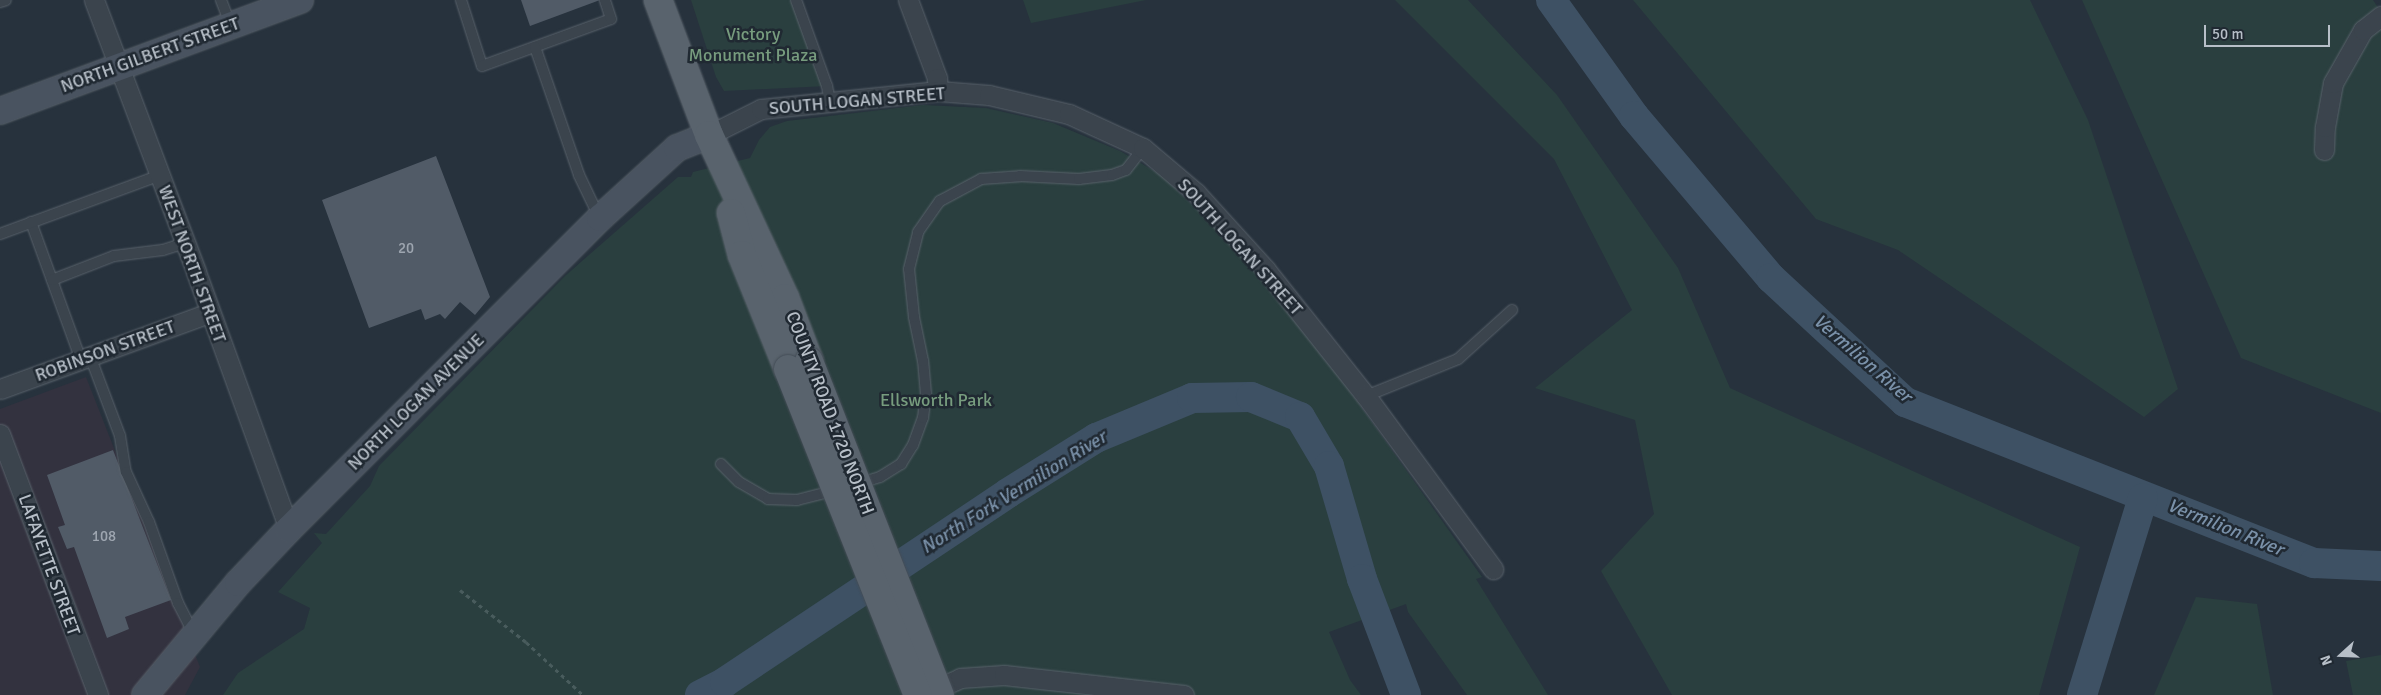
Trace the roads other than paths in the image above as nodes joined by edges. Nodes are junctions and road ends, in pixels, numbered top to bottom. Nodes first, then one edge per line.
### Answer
1 (6, 0) edge
2 (94, 0) edge
3 (221, 0) edge
4 (300, 0) edge
5 (461, 0) edge
6 (604, 0) edge
7 (796, 0) edge
8 (908, 0) edge
9 (0, 2) edge
10 (660, 2) edge
11 (2381, 16) edge
12 (231, 25) junction
13 (535, 47) junction
14 (119, 66) junction
15 (938, 91) junction
16 (830, 101) junction
17 (0, 111) edge
18 (709, 135) junction
19 (1143, 148) junction
20 (2324, 150) dead end
21 (160, 175) junction
22 (600, 218) junction
23 (31, 222) junction
24 (0, 234) edge
25 (185, 243) junction
26 (52, 280) junction
27 (1512, 310) dead end
28 (209, 313) junction
29 (86, 358) junction
30 (798, 365) junction
31 (0, 389) edge
32 (1366, 396) junction
33 (0, 434) edge
34 (721, 464) dead end
35 (289, 529) junction
36 (1493, 569) dead end
37 (194, 635) junction
38 (1036, 687) edge
39 (98, 695) edge
40 (145, 695) edge
41 (918, 695) edge
42 (922, 695) edge
43 (940, 695) edge
44 (1184, 695) edge

1 - 9 lane
2 - 14 street, WEST NORTH STREET
3 - 12 lane
4 - 12 street, NORTH GILBERT STREET
5 - 13 lane
6 - 13 lane
7 - 16 lane
8 - 15 street
10 - 18 main road, COUNTY ROAD 1720 NORTH
11 - 20 street
12 - 14 street, NORTH GILBERT STREET
13 - 22 lane
14 - 17 street, NORTH GILBERT STREET
14 - 21 street, WEST NORTH STREET
15 - 16 street, SOUTH LOGAN STREET
15 - 19 street, SOUTH LOGAN STREET
16 - 18 street, SOUTH LOGAN STREET
18 - 22 street, NORTH LOGAN AVENUE
18 - 30 main road, COUNTY ROAD 1720 NORTH
19 - 32 street, SOUTH LOGAN STREET
19 - 34 lane
21 - 23 lane
21 - 25 street, WEST NORTH STREET
22 - 35 street, NORTH LOGAN AVENUE
23 - 24 lane
23 - 26 lane
25 - 26 lane
25 - 28 street, WEST NORTH STREET
26 - 29 lane
27 - 32 lane
28 - 29 street, ROBINSON STREET
28 - 35 street, WEST NORTH STREET
29 - 31 street, ROBINSON STREET
29 - 37 lane
30 - 41 main road, COUNTY ROAD 1720 NORTH, bridge
30 - 43 main road, COUNTY ROAD 1720 NORTH, bridge
32 - 36 street, SOUTH LOGAN STREET
33 - 39 street, LAFAYETTE STREET
35 - 37 street, NORTH LOGAN AVENUE
37 - 40 street, NORTH LOGAN AVENUE
38 - 42 street
38 - 44 street

